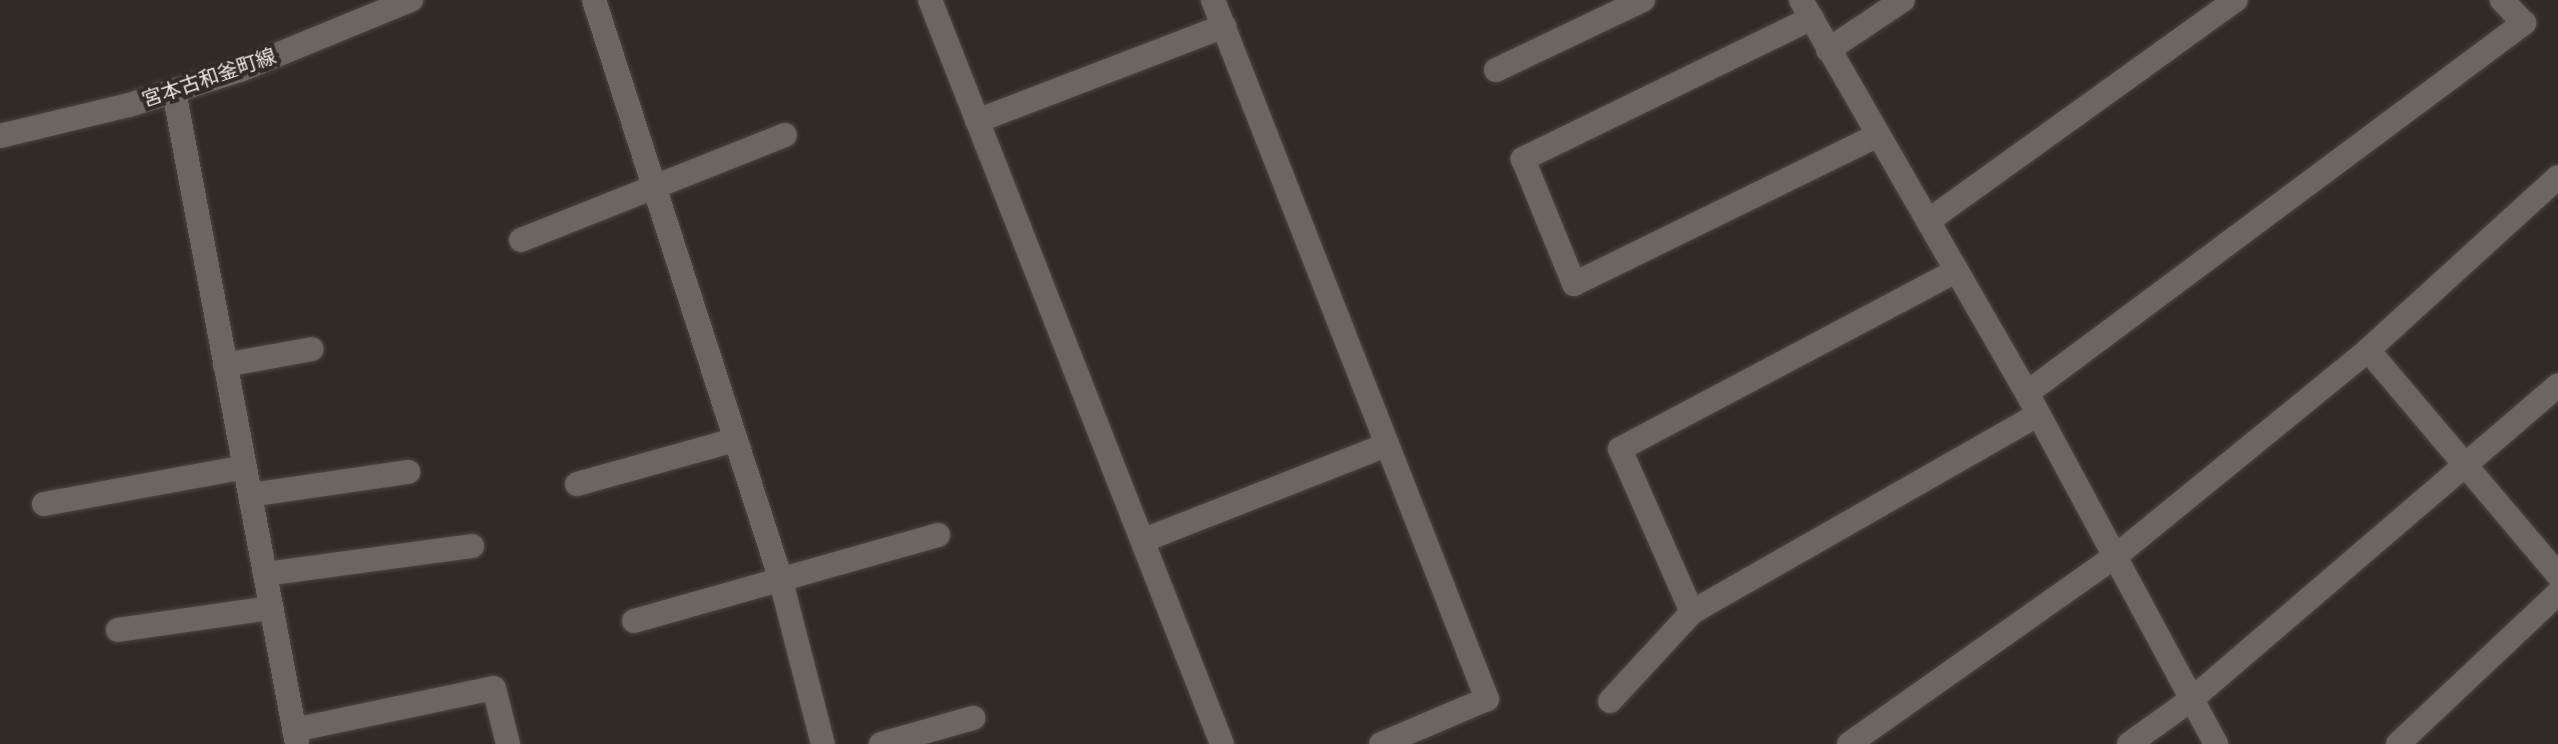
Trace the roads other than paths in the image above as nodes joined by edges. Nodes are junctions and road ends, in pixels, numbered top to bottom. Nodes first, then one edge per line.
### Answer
1 (411, 0) edge
2 (594, 0) edge
3 (930, 0) edge
4 (1213, 0) edge
5 (1643, 0) edge
6 (1903, 0) edge
7 (2236, 0) edge
8 (2502, 0) edge
9 (1806, 9) edge
10 (1224, 26) junction
11 (1828, 50) junction
12 (1496, 70) dead end
13 (174, 91) junction
14 (977, 121) junction
15 (785, 135) dead end
16 (0, 136) edge
17 (1876, 136) junction
18 (2558, 177) edge
19 (658, 187) junction
20 (1928, 221) junction
21 (521, 240) dead end
22 (1954, 272) junction
23 (312, 349) dead end
24 (2368, 350) junction
25 (225, 365) junction
26 (2558, 385) edge
27 (2032, 404) junction
28 (735, 440) junction
29 (1387, 445) junction
30 (2464, 464) junction
31 (245, 467) junction
32 (408, 472) dead end
33 (577, 484) dead end
34 (250, 495) junction
35 (44, 504) dead end
36 (938, 535) dead end
37 (1144, 540) junction
38 (472, 546) dead end
39 (2117, 555) junction
40 (265, 574) junction
41 (2558, 575) edge
42 (780, 577) junction
43 (2558, 593) edge
44 (271, 608) junction
45 (1692, 612) junction
46 (634, 621) dead end
47 (118, 630) dead end
48 (2192, 699) junction
49 (1610, 701) dead end
50 (973, 718) dead end
51 (296, 737) edge
52 (508, 744) edge
53 (823, 744) edge
54 (881, 744) edge
55 (1222, 744) edge
56 (1381, 744) edge
57 (1849, 744) edge
58 (2129, 744) edge
59 (2216, 744) edge
60 (2398, 744) edge

1 - 13 street, 宮本古和釜町線
2 - 19 street
3 - 14 street
4 - 10 street
5 - 12 street
6 - 11 street
7 - 20 street
8 - 27 street
9 - 11 street
9 - 17 street
10 - 14 street
10 - 29 street
11 - 17 street
13 - 16 street, 宮本古和釜町線
13 - 25 street
14 - 37 street
15 - 19 street
17 - 20 street
18 - 24 street
19 - 21 street
19 - 28 street
20 - 22 street
22 - 27 street
22 - 45 street
23 - 25 street
24 - 30 street
24 - 39 street
25 - 31 street
26 - 30 street
27 - 39 street
27 - 45 street
28 - 33 street
28 - 42 street
29 - 37 street
29 - 56 street
30 - 41 street
30 - 48 street
31 - 34 street
31 - 35 street
32 - 34 street
34 - 40 street
36 - 42 street
37 - 55 street
38 - 40 street
39 - 48 street
39 - 57 street
40 - 44 street
42 - 46 street
42 - 53 street
43 - 60 street
44 - 47 street
44 - 51 street
45 - 49 street
48 - 58 street
48 - 59 street
50 - 54 street
51 - 52 street

